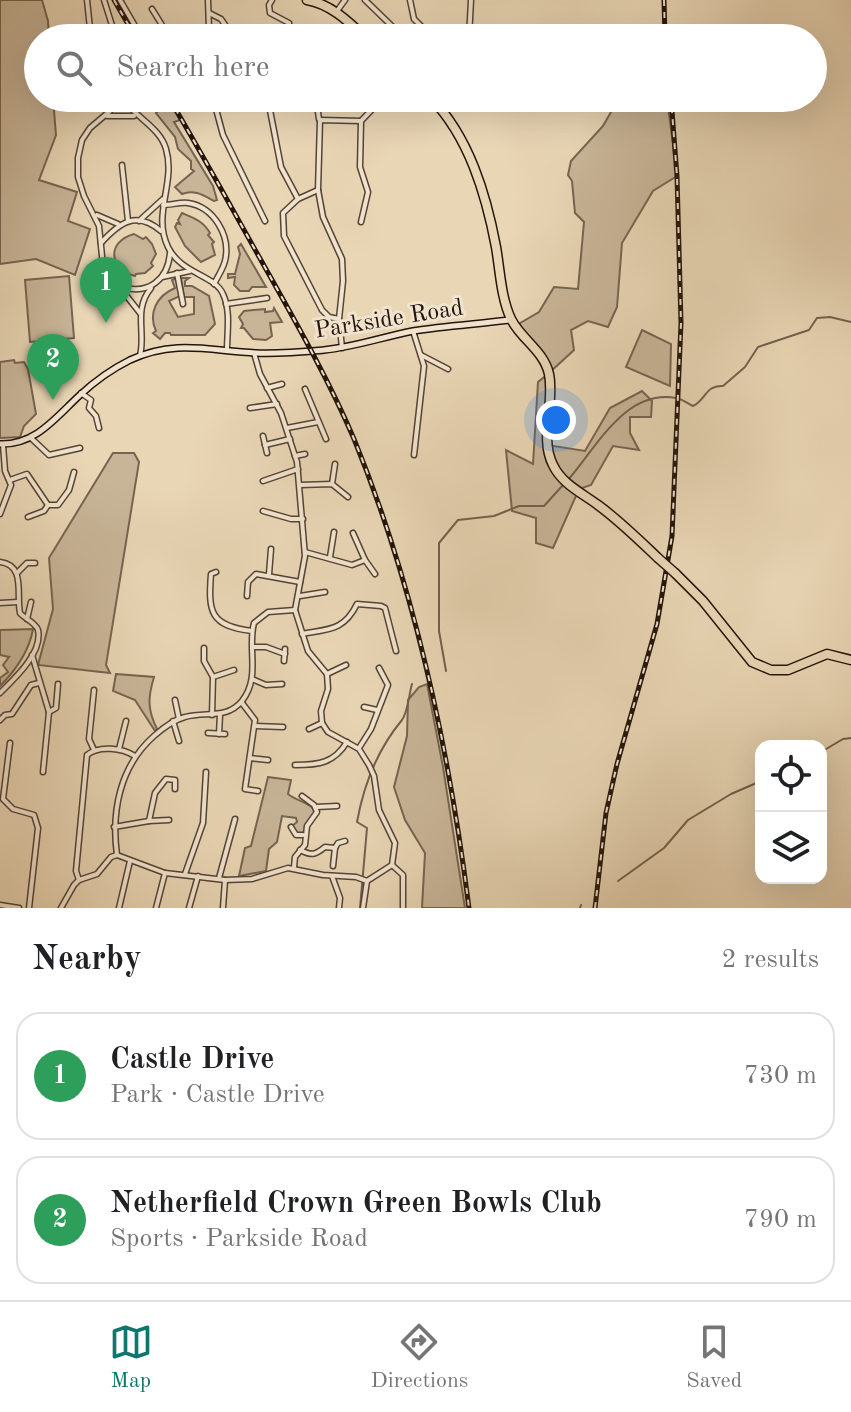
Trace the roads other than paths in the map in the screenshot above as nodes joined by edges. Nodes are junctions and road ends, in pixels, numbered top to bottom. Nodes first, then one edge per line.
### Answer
1 (87, 0) edge
2 (104, 0) edge
3 (120, 0) edge
4 (208, 0) edge
5 (272, 0) edge
6 (307, 0) edge
7 (345, 0) edge
8 (365, 0) edge
9 (410, 0) edge
10 (471, 0) edge
11 (152, 9) dead end
12 (336, 12) junction
13 (209, 13) junction
14 (289, 23) dead end
15 (90, 24) edge
16 (112, 24) edge
17 (134, 24) edge
18 (161, 24) edge
19 (209, 24) edge
20 (224, 24) edge
21 (350, 24) edge
22 (390, 24) edge
23 (419, 24) edge
24 (470, 24) edge
25 (108, 112) edge
26 (133, 112) edge
27 (217, 112) edge
28 (272, 112) edge
29 (319, 112) edge
30 (370, 112) edge
31 (438, 112) edge
32 (105, 116) junction
33 (137, 116) junction
34 (320, 120) junction
35 (361, 121) junction
36 (122, 165) dead end
37 (318, 190) junction
38 (298, 199) junction
39 (163, 202) junction
40 (95, 214) junction
41 (128, 221) junction
42 (139, 221) junction
43 (265, 221) dead end
44 (361, 222) dead end
45 (119, 225) junction
46 (163, 233) junction
47 (101, 243) junction
48 (170, 250) junction
49 (190, 271) junction
50 (177, 273) junction
51 (162, 277) junction
52 (214, 284) junction
53 (120, 286) junction
54 (152, 286) junction
55 (267, 298) dead end
56 (183, 304) dead end
57 (226, 304) junction
58 (140, 313) junction
59 (339, 319) junction
60 (511, 320) junction
61 (413, 331) junction
62 (342, 348) junction
63 (227, 350) junction
64 (254, 353) junction
65 (421, 355) junction
66 (140, 356) junction
67 (448, 369) dead end
68 (260, 374) junction
69 (251, 376) dead end
70 (282, 384) dead end
71 (267, 388) junction
72 (305, 389) dead end
73 (81, 393) junction
74 (277, 404) junction
75 (250, 408) dead end
76 (318, 422) junction
77 (99, 428) dead end
78 (287, 428) junction
79 (263, 436) dead end
80 (31, 438) junction
81 (290, 439) junction
82 (326, 439) dead end
83 (1, 444) edge
84 (265, 445) junction
85 (80, 448) dead end
86 (267, 453) dead end
87 (305, 454) dead end
88 (414, 455) dead end
89 (295, 456) junction
90 (335, 464) dead end
91 (298, 469) junction
92 (2, 471) edge
93 (74, 472) dead end
94 (10, 480) junction
95 (263, 481) dead end
96 (332, 484) junction
97 (300, 485) junction
98 (348, 497) dead end
99 (48, 505) junction
100 (263, 511) dead end
101 (0, 514) edge
102 (28, 517) dead end
103 (303, 519) junction
104 (334, 532) dead end
105 (353, 533) dead end
106 (271, 549) dead end
107 (305, 552) junction
108 (330, 557) junction
109 (32, 560) dead end
110 (365, 560) junction
111 (0, 562) edge
112 (17, 573) junction
113 (214, 573) dead end
114 (269, 574) junction
115 (375, 574) dead end
116 (300, 582) junction
117 (325, 592) dead end
118 (247, 596) dead end
119 (299, 596) junction
120 (18, 602) junction
121 (31, 602) dead end
122 (0, 603) edge
123 (295, 610) junction
124 (27, 620) junction
125 (252, 631) junction
126 (302, 634) junction
127 (253, 647) junction
128 (204, 648) dead end
129 (396, 651) dead end
130 (32, 655) junction
131 (851, 660) edge
132 (284, 661) dead end
133 (346, 665) dead end
134 (379, 668) dead end
135 (234, 670) dead end
136 (327, 674) junction
137 (213, 677) junction
138 (252, 679) junction
139 (39, 683) junction
140 (58, 684) dead end
141 (282, 684) dead end
142 (94, 690) dead end
143 (0, 693) edge
144 (175, 700) dead end
145 (241, 702) junction
146 (364, 707) dead end
147 (377, 710) junction
148 (49, 712) junction
149 (212, 715) junction
150 (220, 715) junction
151 (0, 720) edge
152 (176, 720) junction
153 (126, 721) dead end
154 (322, 723) junction
155 (255, 726) junction
156 (283, 727) dead end
157 (309, 729) dead end
158 (208, 733) dead end
159 (179, 741) dead end
160 (347, 741) junction
161 (10, 743) dead end
162 (119, 749) junction
163 (359, 749) junction
164 (94, 750) junction
165 (135, 756) junction
166 (250, 758) junction
167 (268, 760) dead end
168 (298, 763) dead end
169 (43, 772) dead end
170 (206, 772) dead end
171 (175, 789) dead end
172 (258, 791) dead end
173 (302, 796) dead end
174 (337, 806) dead end
175 (316, 807) junction
176 (235, 819) dead end
177 (169, 820) dead end
178 (149, 821) junction
179 (114, 827) junction
180 (291, 827) dead end
181 (304, 835) junction
182 (345, 841) dead end
183 (335, 848) junction
184 (300, 850) junction
185 (117, 855) junction
186 (130, 861) junction
187 (392, 865) junction
188 (333, 866) dead end
189 (294, 868) junction
190 (165, 873) junction
191 (184, 875) junction
192 (198, 876) junction
193 (332, 876) junction
194 (222, 879) junction
195 (79, 880) junction
196 (364, 880) junction
197 (0, 905) edge
198 (19, 908) edge
199 (29, 908) edge
200 (62, 908) edge
201 (119, 908) edge
202 (156, 908) edge
203 (189, 908) edge
204 (223, 908) edge
205 (339, 908) edge
206 (363, 908) edge
207 (403, 908) edge

1 - 15 street
2 - 16 street
3 - 17 street
4 - 13 street
5 - 14 street
6 - 12 highway
7 - 12 street
8 - 22 street
9 - 23 street
10 - 24 street
11 - 18 street
12 - 21 highway
13 - 19 street
13 - 20 street
25 - 32 street
26 - 33 street
27 - 43 street
28 - 38 street
29 - 34 street
30 - 35 street
31 - 60 highway
32 - 33 street
32 - 40 street
33 - 39 street
34 - 35 street
34 - 37 street
35 - 44 street
36 - 41 street
37 - 38 street
37 - 59 street
38 - 59 street
39 - 42 street
39 - 46 street
39 - 52 street
40 - 45 street
40 - 47 street
41 - 42 street
41 - 45 street
42 - 46 street
45 - 47 street
46 - 48 street
47 - 53 street
48 - 49 street
48 - 51 street
49 - 50 street
49 - 52 street
50 - 51 street
50 - 56 street
51 - 54 street
52 - 57 street
53 - 54 street
53 - 58 street
54 - 58 street
55 - 57 street
57 - 63 street
58 - 66 street
59 - 62 street
60 - 61 street, Parkside Road
60 - 131 highway, bridge
61 - 62 street, Parkside Road
61 - 65 street
62 - 64 street, Parkside Road
63 - 64 street, Parkside Road
63 - 66 street, Parkside Road
64 - 68 street
65 - 67 street
65 - 88 street
66 - 73 street
68 - 69 street
68 - 71 street
70 - 71 street
71 - 74 street
72 - 76 street
73 - 77 street
73 - 80 street
74 - 75 street
74 - 78 street
76 - 78 street
76 - 82 street
78 - 81 street
79 - 84 street
80 - 83 street
80 - 85 street
81 - 84 street
81 - 89 street
83 - 92 street
84 - 86 street
87 - 89 street
89 - 91 street
90 - 96 street
91 - 95 street
91 - 97 street
92 - 94 street
93 - 99 street
94 - 99 street
94 - 101 street
96 - 97 street
96 - 98 street
97 - 103 street
99 - 102 street
100 - 103 street
103 - 107 street
104 - 108 street
105 - 110 street
106 - 114 street
107 - 108 street
107 - 116 street
108 - 110 street
109 - 112 street
110 - 115 street
111 - 112 street
112 - 120 street
113 - 125 street
114 - 116 street
114 - 118 street
116 - 119 street
117 - 119 street
119 - 123 street
120 - 122 street
120 - 124 street
121 - 124 street
123 - 125 street
123 - 126 street
124 - 130 street
125 - 127 street
126 - 129 street
126 - 136 street
127 - 132 street
127 - 138 street
128 - 137 street
130 - 139 street
130 - 143 street
133 - 136 street
134 - 147 street
135 - 137 street
136 - 154 street
137 - 149 street
138 - 141 street
138 - 145 street
139 - 148 street
139 - 151 street
140 - 148 street
142 - 164 street
144 - 152 street
145 - 150 street
145 - 155 street
146 - 147 street
147 - 163 street
148 - 169 street
149 - 150 street
149 - 152 street
150 - 158 street
152 - 159 street
152 - 165 street
153 - 162 street
154 - 157 street
154 - 160 street
155 - 156 street
155 - 166 street
160 - 163 street
160 - 168 street
161 - 199 street
162 - 164 street
162 - 165 street
163 - 187 street
164 - 195 street
165 - 179 street
166 - 167 street
166 - 172 street
170 - 191 street
171 - 178 street
173 - 175 street
174 - 175 street
175 - 181 street
176 - 194 street
177 - 178 street
178 - 179 street
179 - 185 street
180 - 181 street
181 - 184 street
182 - 183 street
183 - 184 street
183 - 188 street
184 - 189 street
185 - 186 street
185 - 195 street
186 - 190 street
186 - 201 street
187 - 196 street
187 - 207 street
189 - 193 street
189 - 194 street
190 - 191 street
190 - 202 street
191 - 192 street
192 - 194 street
192 - 203 street
193 - 196 street
193 - 205 street
194 - 204 street
195 - 200 street
196 - 206 street
197 - 198 street

